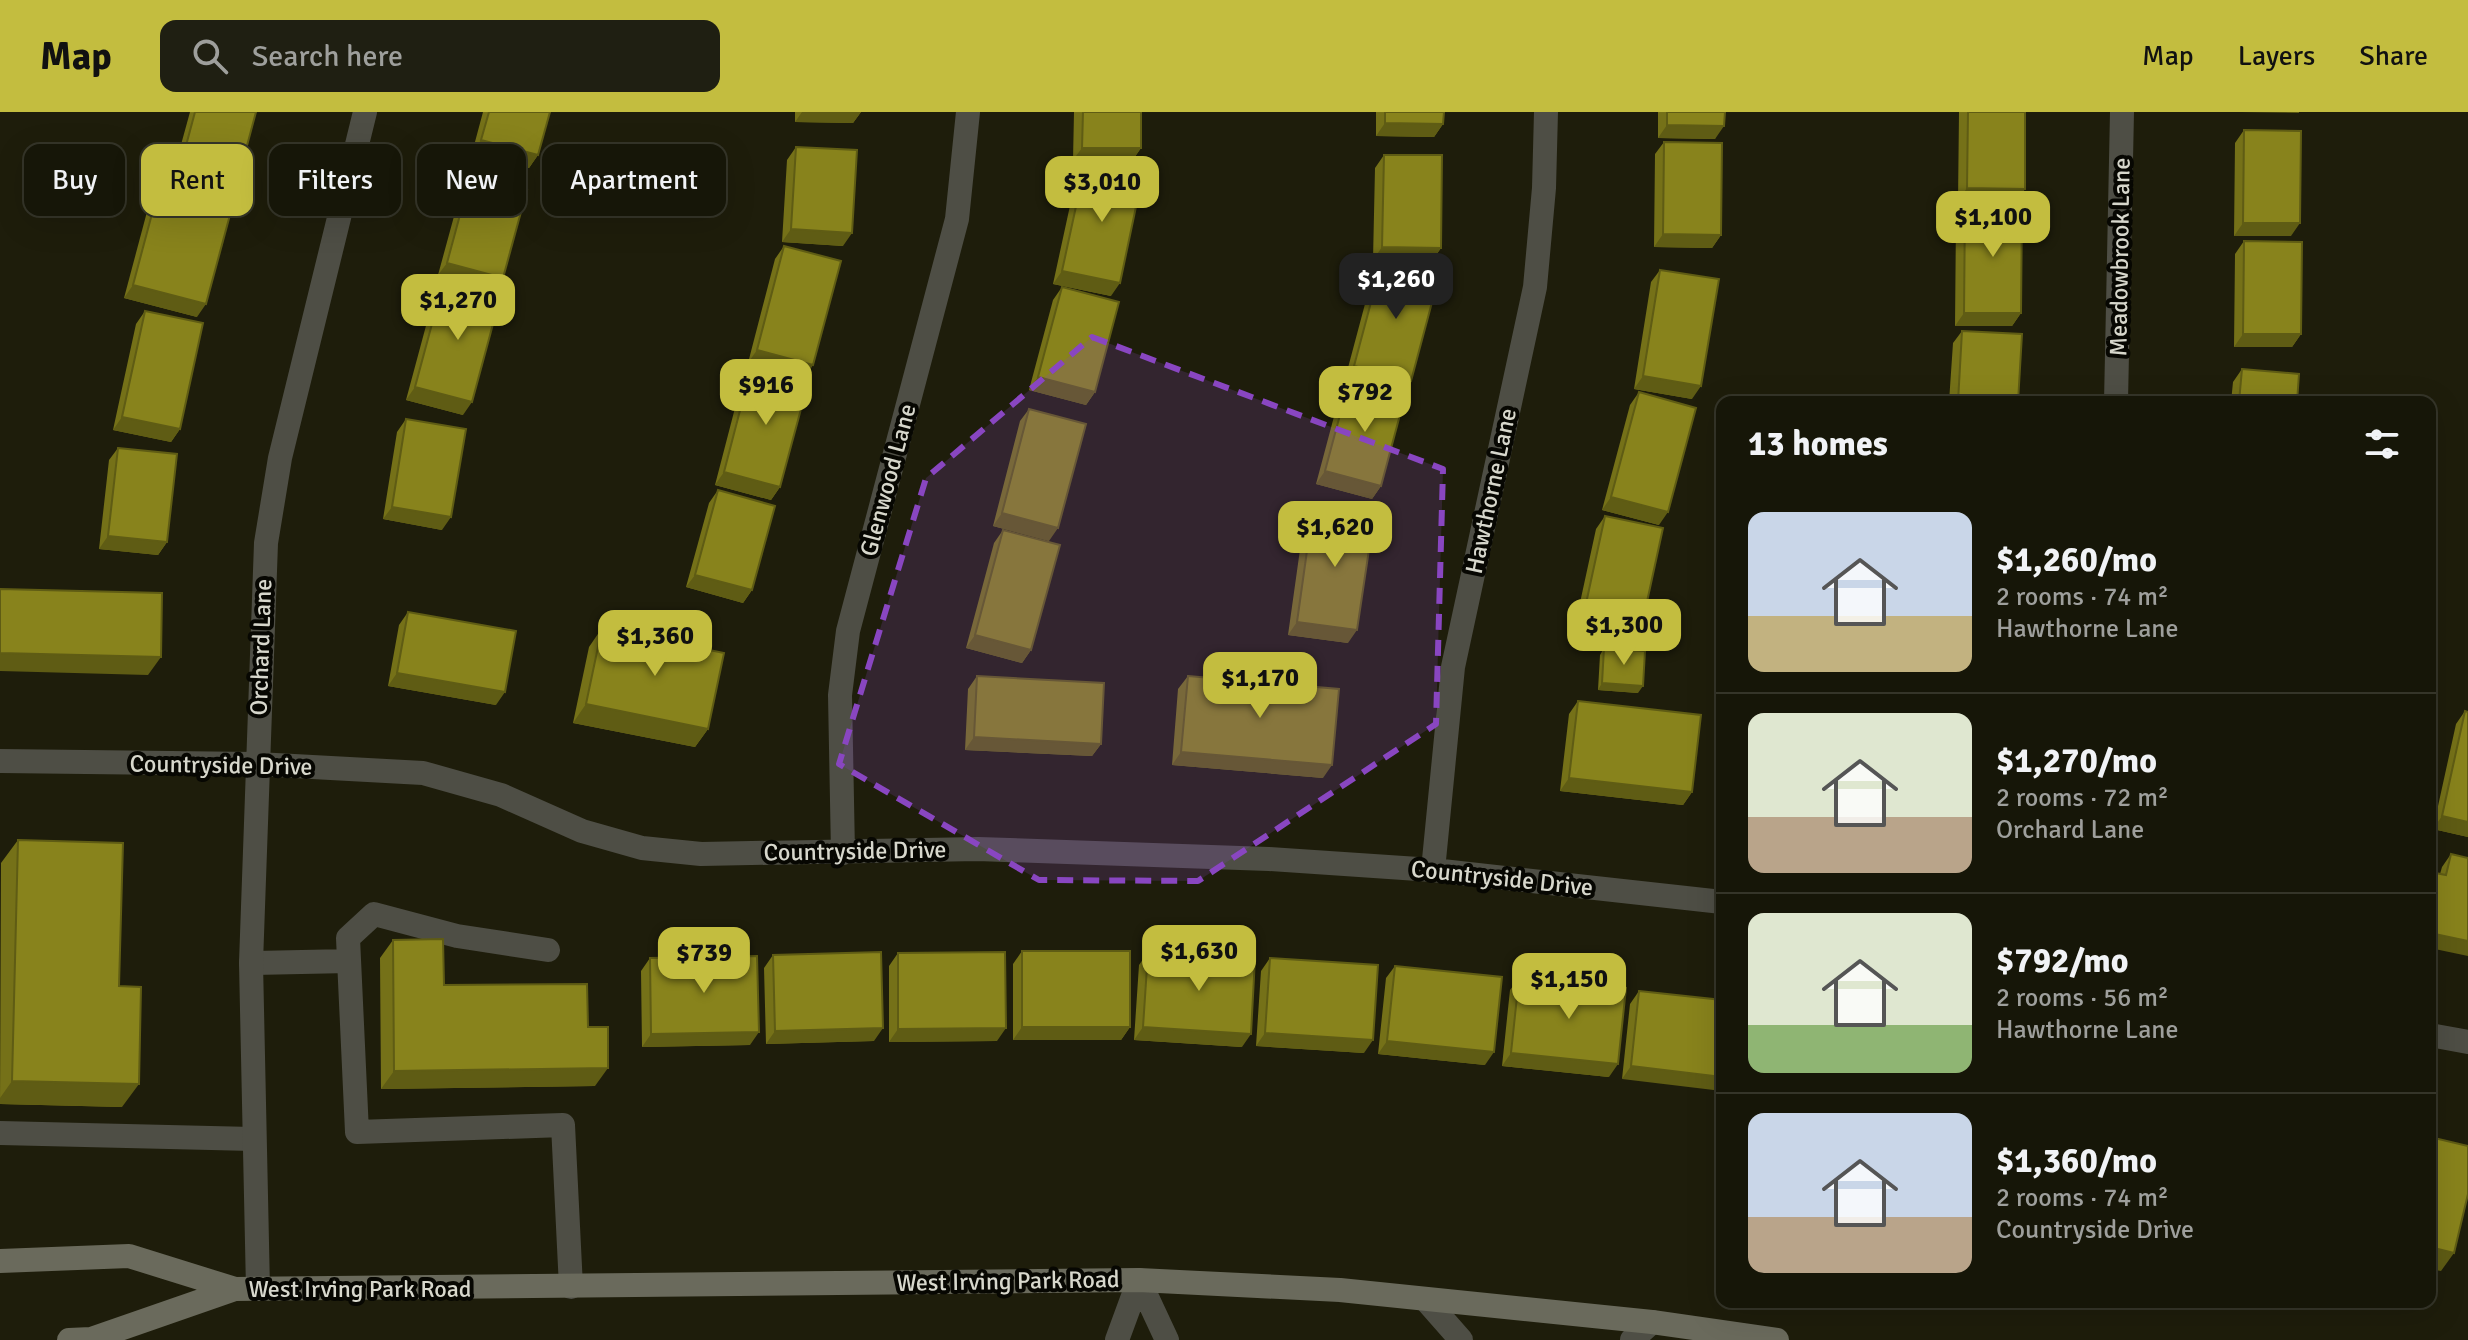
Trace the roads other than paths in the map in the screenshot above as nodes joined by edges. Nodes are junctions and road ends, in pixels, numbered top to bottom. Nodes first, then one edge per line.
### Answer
1 (365, 112) edge
2 (968, 112) edge
3 (1546, 112) edge
4 (2122, 112) edge
5 (2116, 396) edge
6 (0, 761) edge
7 (257, 764) junction
8 (843, 853) junction
9 (1433, 870) junction
10 (1716, 901) edge
11 (548, 950) dead end
12 (349, 961) junction
13 (251, 963) junction
14 (2436, 1036) edge
15 (2468, 1042) edge
16 (0, 1133) edge
17 (253, 1139) junction
18 (0, 1261) edge
19 (1139, 1280) junction
20 (571, 1287) junction
21 (247, 1289) junction
22 (1425, 1299) junction
23 (1652, 1322) junction
24 (69, 1340) edge
25 (1117, 1340) edge
26 (1167, 1340) edge
27 (1461, 1340) edge
28 (1632, 1340) edge
29 (1777, 1340) edge

1 - 7 street, Orchard Lane
2 - 8 street, Glenwood Lane
3 - 9 street, Hawthorne Lane
4 - 5 street, Meadowbrook Lane
6 - 7 street, Countryside Drive
7 - 8 street, Countryside Drive
7 - 13 street, Orchard Lane
8 - 9 street, Countryside Drive
9 - 10 street, Countryside Drive
11 - 12 street
12 - 13 street
12 - 20 street
13 - 17 street, Orchard Lane
14 - 15 street
16 - 17 street
17 - 21 street, Orchard Lane
18 - 21 main road, West Irving Park Road
19 - 20 main road, West Irving Park Road
19 - 22 main road, West Irving Park Road
19 - 25 street
19 - 26 street
20 - 21 main road, West Irving Park Road
21 - 24 main road, West Irving Park Road
22 - 23 main road, West Irving Park Road
22 - 27 street
23 - 28 street
23 - 29 main road, West Irving Park Road

